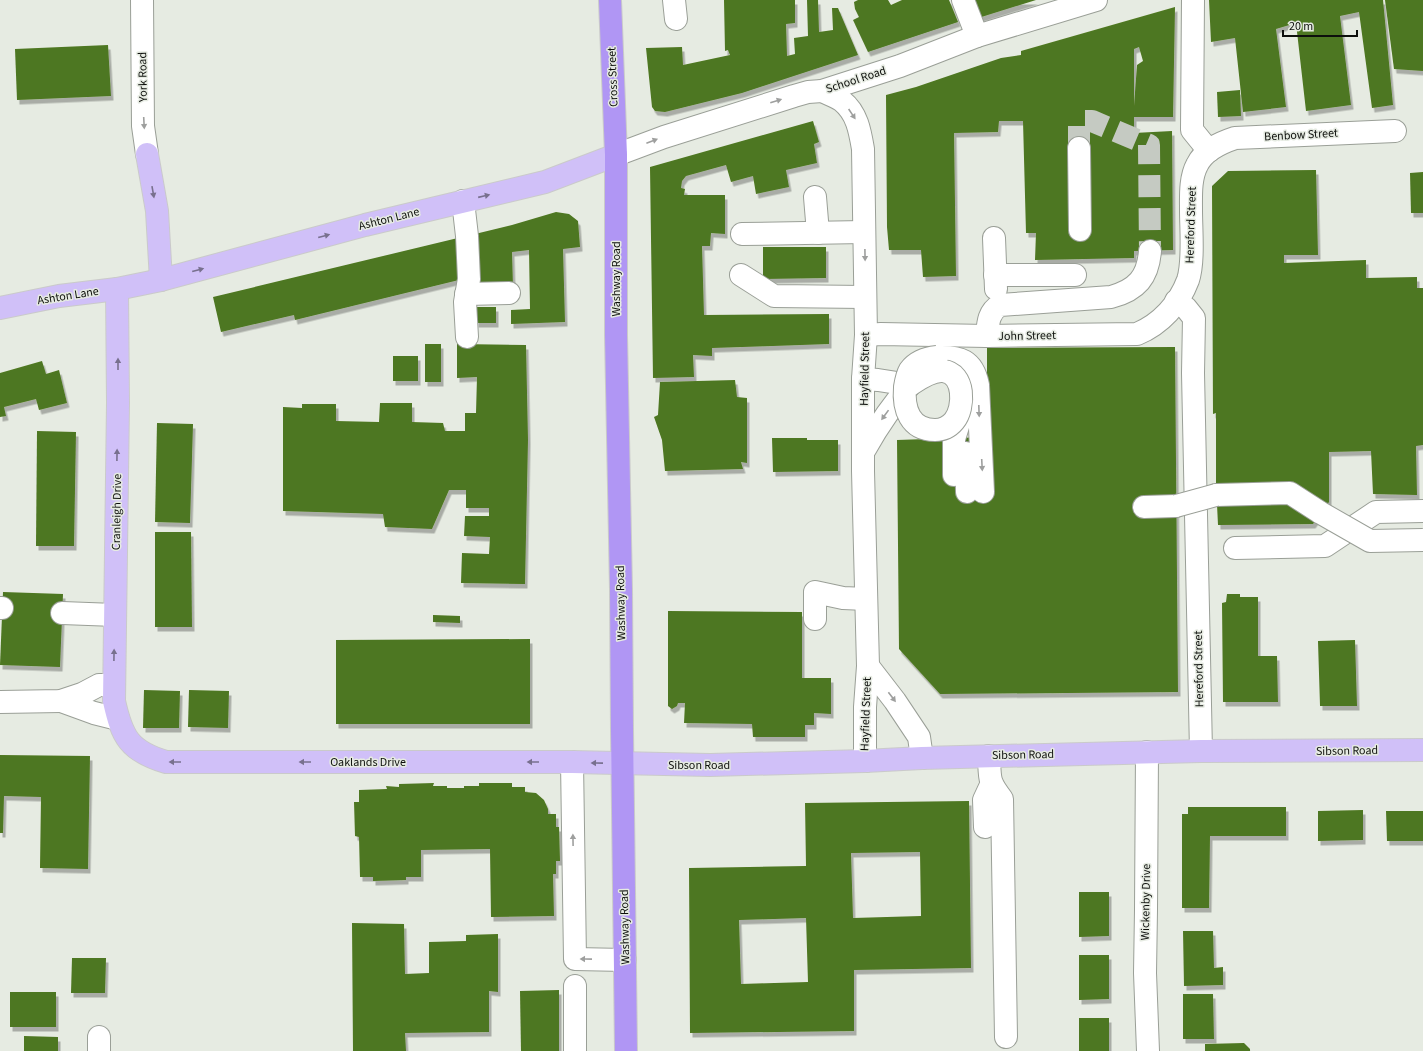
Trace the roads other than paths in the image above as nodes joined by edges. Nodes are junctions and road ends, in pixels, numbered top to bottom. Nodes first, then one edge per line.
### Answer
1 (142, 0) edge
2 (610, 0) edge
3 (963, 0) edge
4 (1096, 0) edge
5 (1193, 0) edge
6 (977, 36) junction
7 (822, 91) junction
8 (1395, 131) dead end
9 (1079, 148) tunnel mouth
10 (1209, 150) junction
11 (147, 154) joint
12 (616, 155) junction
13 (815, 197) dead end
14 (463, 201) junction
15 (1080, 230) dead end
16 (864, 232) junction
17 (818, 233) junction
18 (742, 234) dead end
19 (994, 238) dead end
20 (1150, 251) tunnel mouth
21 (741, 275) dead end
22 (995, 275) junction
23 (1075, 276) dead end
24 (161, 280) junction
25 (117, 289) junction
26 (509, 293) dead end
27 (466, 294) junction
28 (865, 297) junction
29 (1176, 301) junction
30 (1000, 305) junction
31 (0, 308) edge
32 (866, 335) junction
33 (987, 336) junction
34 (467, 337) dead end
35 (937, 357) junction
36 (863, 379) junction
37 (910, 385) junction
38 (967, 438) junction
39 (864, 450) junction
40 (968, 492) dead end
41 (1144, 507) dead end
42 (1423, 511) edge
43 (1423, 540) edge
44 (1235, 548) dead end
45 (866, 599) junction
46 (62, 613) dead end
47 (115, 615) junction
48 (815, 620) dead end
49 (868, 666) junction
50 (113, 685) junction
51 (61, 701) junction
52 (0, 702) edge
53 (121, 727) junction
54 (1423, 750) edge
55 (1201, 751) junction
56 (1147, 752) junction
57 (989, 756) junction
58 (922, 758) junction
59 (865, 761) junction
60 (572, 762) junction
61 (623, 764) junction
62 (991, 785) junction
63 (985, 827) dead end
64 (625, 960) junction
65 (576, 986) dead end
66 (1006, 1036) dead end
67 (575, 1051) edge
68 (626, 1051) edge
69 (1148, 1051) edge

1 -> 11 street, York Road
2 - 12 highway, Cross Street
3 - 6 street
4 - 6 street, School Road
5 - 10 street
6 - 7 street, School Road
12 -> 7 street, School Road
7 -> 16 street, Hayfield Street
8 - 10 street, Benbow Street
9 - 15 street
10 - 29 street, Hereford Street
11 -> 24 main road
14 -> 12 main road, Ashton Lane
12 - 61 highway, Washway Road
13 - 17 street
24 -> 14 main road, Ashton Lane
14 - 27 street
16 - 17 street
16 -> 28 street, Hayfield Street
17 - 18 street
19 - 22 street
20 - 30 street
21 - 28 street
22 - 23 street
22 - 30 street
24 - 25 main road, Ashton Lane
25 - 31 main road, Ashton Lane
47 -> 25 main road, Cranleigh Drive
26 - 27 street
27 - 34 street
28 - 32 street, Hayfield Street
29 - 33 street, John Street
29 - 55 street, Hereford Street
30 - 33 street
32 - 33 street, John Street
32 - 36 street, Hayfield Street
35 - 37 street, bridge
35 - 38 street, bridge
35 -> 38 street
36 - 37 street
36 - 39 street, Hayfield Street
37 -> 39 street
38 - 40 street
39 - 45 street, Hayfield Street
41 - 43 street, bridge
42 - 44 street
45 - 48 street
45 - 49 street, Hayfield Street
46 - 47 street
50 -> 47 main road, Cranleigh Drive
49 -> 58 street, Hayfield Street
49 - 59 street, Hayfield Street
50 - 51 street
50 - 53 main road, Cranleigh Drive
51 - 52 street
51 - 53 street
60 -> 53 main road, Oaklands Drive
54 - 55 main road, Sibson Road
55 - 56 main road, Sibson Road
56 - 57 main road, Sibson Road
56 - 69 street, Wickenby Drive
57 - 58 main road, Sibson Road
57 - 62 street
58 - 59 main road, Sibson Road
59 - 61 main road, Sibson Road
61 -> 60 main road, Oaklands Drive
64 -> 60 street
61 - 64 highway, Washway Road
62 - 63 street
62 - 66 street
64 - 68 highway, Washway Road
65 - 67 street

